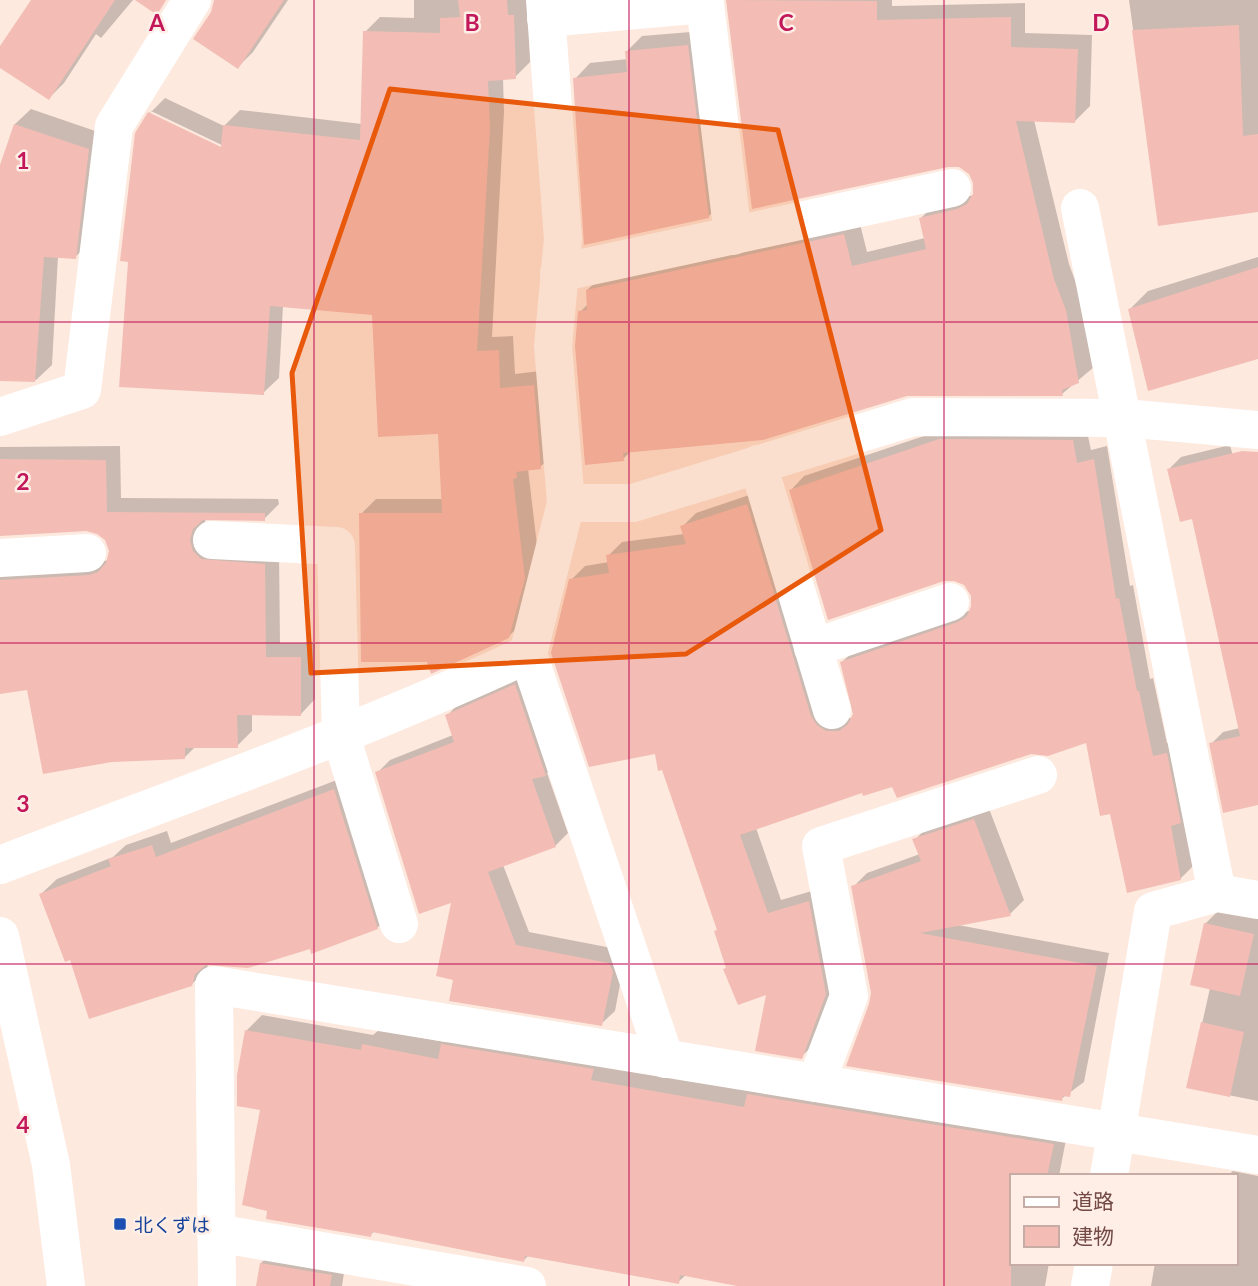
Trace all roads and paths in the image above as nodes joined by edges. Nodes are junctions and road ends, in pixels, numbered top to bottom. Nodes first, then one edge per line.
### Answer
1 (192, 0) edge
2 (546, 9) edge
3 (952, 188) dead end
4 (1080, 208) dead end
5 (733, 236) junction
6 (559, 273) junction
7 (0, 417) edge
8 (1124, 418) junction
9 (1258, 430) edge
10 (758, 464) junction
11 (566, 503) junction
12 (212, 540) dead end
13 (87, 553) dead end
14 (0, 558) edge
15 (950, 602) dead end
16 (813, 648) junction
17 (528, 654) junction
18 (832, 710) dead end
19 (341, 736) junction
20 (1038, 775) dead end
21 (0, 865) edge
22 (1217, 893) junction
23 (1258, 900) edge
24 (399, 924) dead end
25 (0, 936) edge
26 (665, 1059) junction
27 (816, 1083) junction
28 (1116, 1132) junction
29 (1258, 1155) edge
30 (1108, 1174) edge
31 (216, 1233) junction
32 (1094, 1265) edge
33 (66, 1286) edge
34 (217, 1286) edge
35 (527, 1286) edge
36 (1090, 1286) edge

1 - 7 street
2 - 5 street
2 - 6 street
3 - 5 street
4 - 8 street
5 - 6 street
6 - 11 street
8 - 9 street
8 - 10 street
8 - 22 street
10 - 11 street
10 - 16 street
11 - 17 street
12 - 19 street
13 - 14 street
15 - 16 street
16 - 18 street
17 - 19 street
17 - 26 street
19 - 21 street
19 - 24 street
20 - 27 street
22 - 23 street
22 - 28 street
25 - 33 street
26 - 27 street
26 - 31 street
27 - 28 street
28 - 29 street
28 - 30 street
31 - 34 street
31 - 35 street
32 - 36 street

